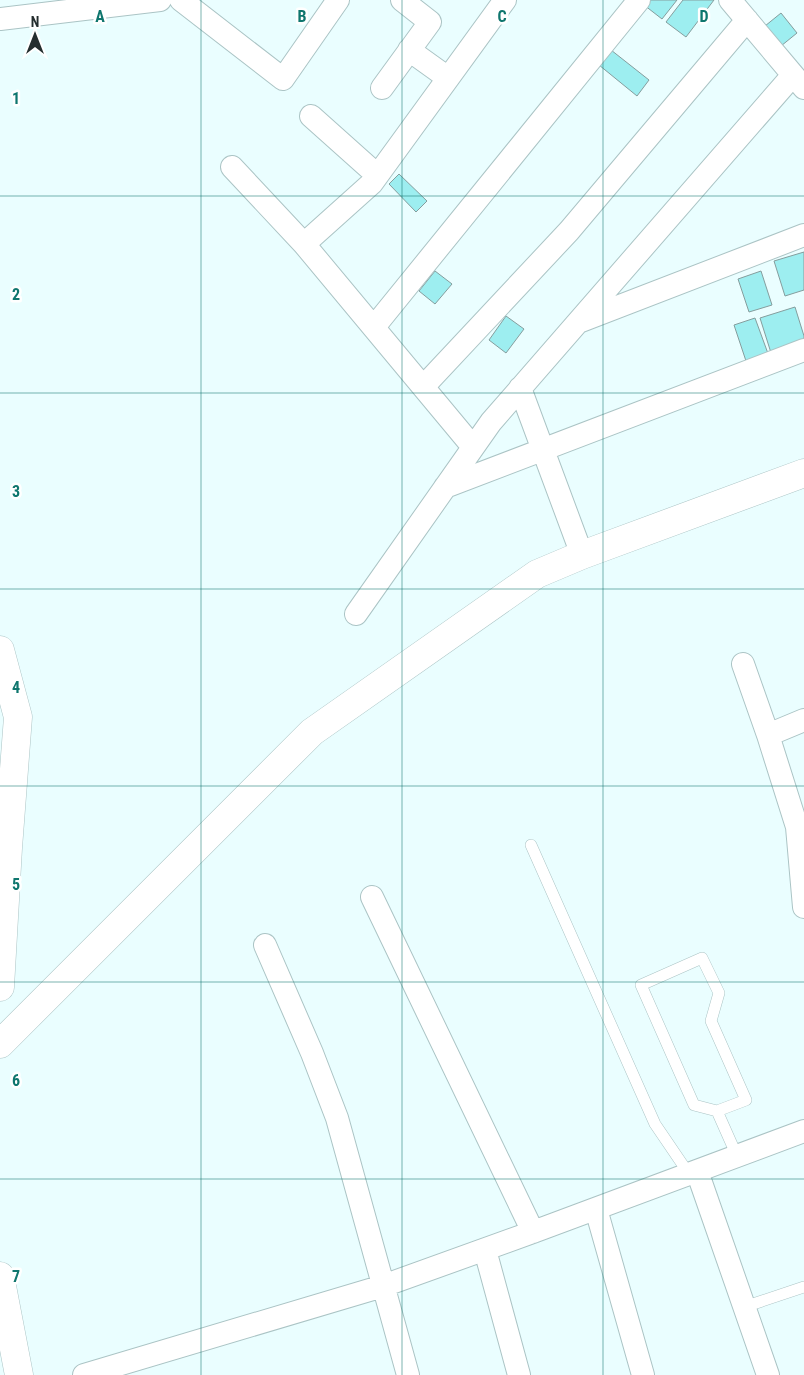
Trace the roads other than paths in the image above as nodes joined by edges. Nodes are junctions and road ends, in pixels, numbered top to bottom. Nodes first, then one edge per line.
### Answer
1 (160, 0) edge
2 (181, 0) edge
3 (338, 0) edge
4 (402, 0) edge
5 (505, 0) edge
6 (639, 0) edge
7 (730, 0) edge
8 (0, 20) edge
9 (747, 20) junction
10 (409, 50) junction
11 (448, 78) junction
12 (798, 82) edge
13 (382, 88) dead end
14 (311, 116) dead end
15 (232, 167) dead end
16 (377, 175) junction
17 (804, 235) edge
18 (304, 244) junction
19 (578, 322) junction
20 (374, 327) junction
21 (804, 350) edge
22 (423, 387) junction
23 (520, 388) junction
24 (474, 446) junction
25 (543, 450) junction
26 (804, 473) edge
27 (445, 487) junction
28 (582, 555) junction
29 (356, 614) dead end
30 (0, 650) edge
31 (743, 664) dead end
32 (804, 720) edge
33 (768, 735) junction
34 (532, 845) dead end
35 (372, 897) dead end
36 (804, 907) edge
37 (265, 945) dead end
38 (0, 987) edge
39 (0, 1044) edge
40 (717, 1111) junction
41 (804, 1131) edge
42 (737, 1156) junction
43 (693, 1173) junction
44 (596, 1209) junction
45 (533, 1232) junction
46 (485, 1250) junction
47 (0, 1276) edge
48 (383, 1286) junction
49 (804, 1287) edge
50 (744, 1307) junction
51 (19, 1375) edge
52 (84, 1375) edge
53 (408, 1375) edge
54 (519, 1375) edge
55 (643, 1375) edge
56 (768, 1375) edge

1 - 8 street
2 - 3 street
4 - 10 street
5 - 11 street
6 - 20 street
7 - 9 street
9 - 12 street
9 - 22 street
10 - 11 street
10 - 13 street
11 - 16 street
12 - 19 street
14 - 16 street
15 - 18 street
16 - 18 street
17 - 19 street
18 - 20 street
19 - 23 street
20 - 22 street
21 - 25 street
22 - 24 street
23 - 24 street
23 - 25 street
24 - 27 street
25 - 27 street
25 - 28 street
26 - 28 street
27 - 29 street
28 - 39 street
30 - 38 street
31 - 33 street
32 - 33 street
33 - 36 street
34 - 43 lane
35 - 45 street
37 - 48 street
40 - 40 lane
40 - 42 lane
41 - 42 street
42 - 43 street
43 - 44 street
43 - 50 street
44 - 45 street
44 - 55 street
45 - 46 street
46 - 48 street
46 - 54 street
47 - 51 street
48 - 52 street
48 - 53 street
49 - 50 lane
50 - 56 street

